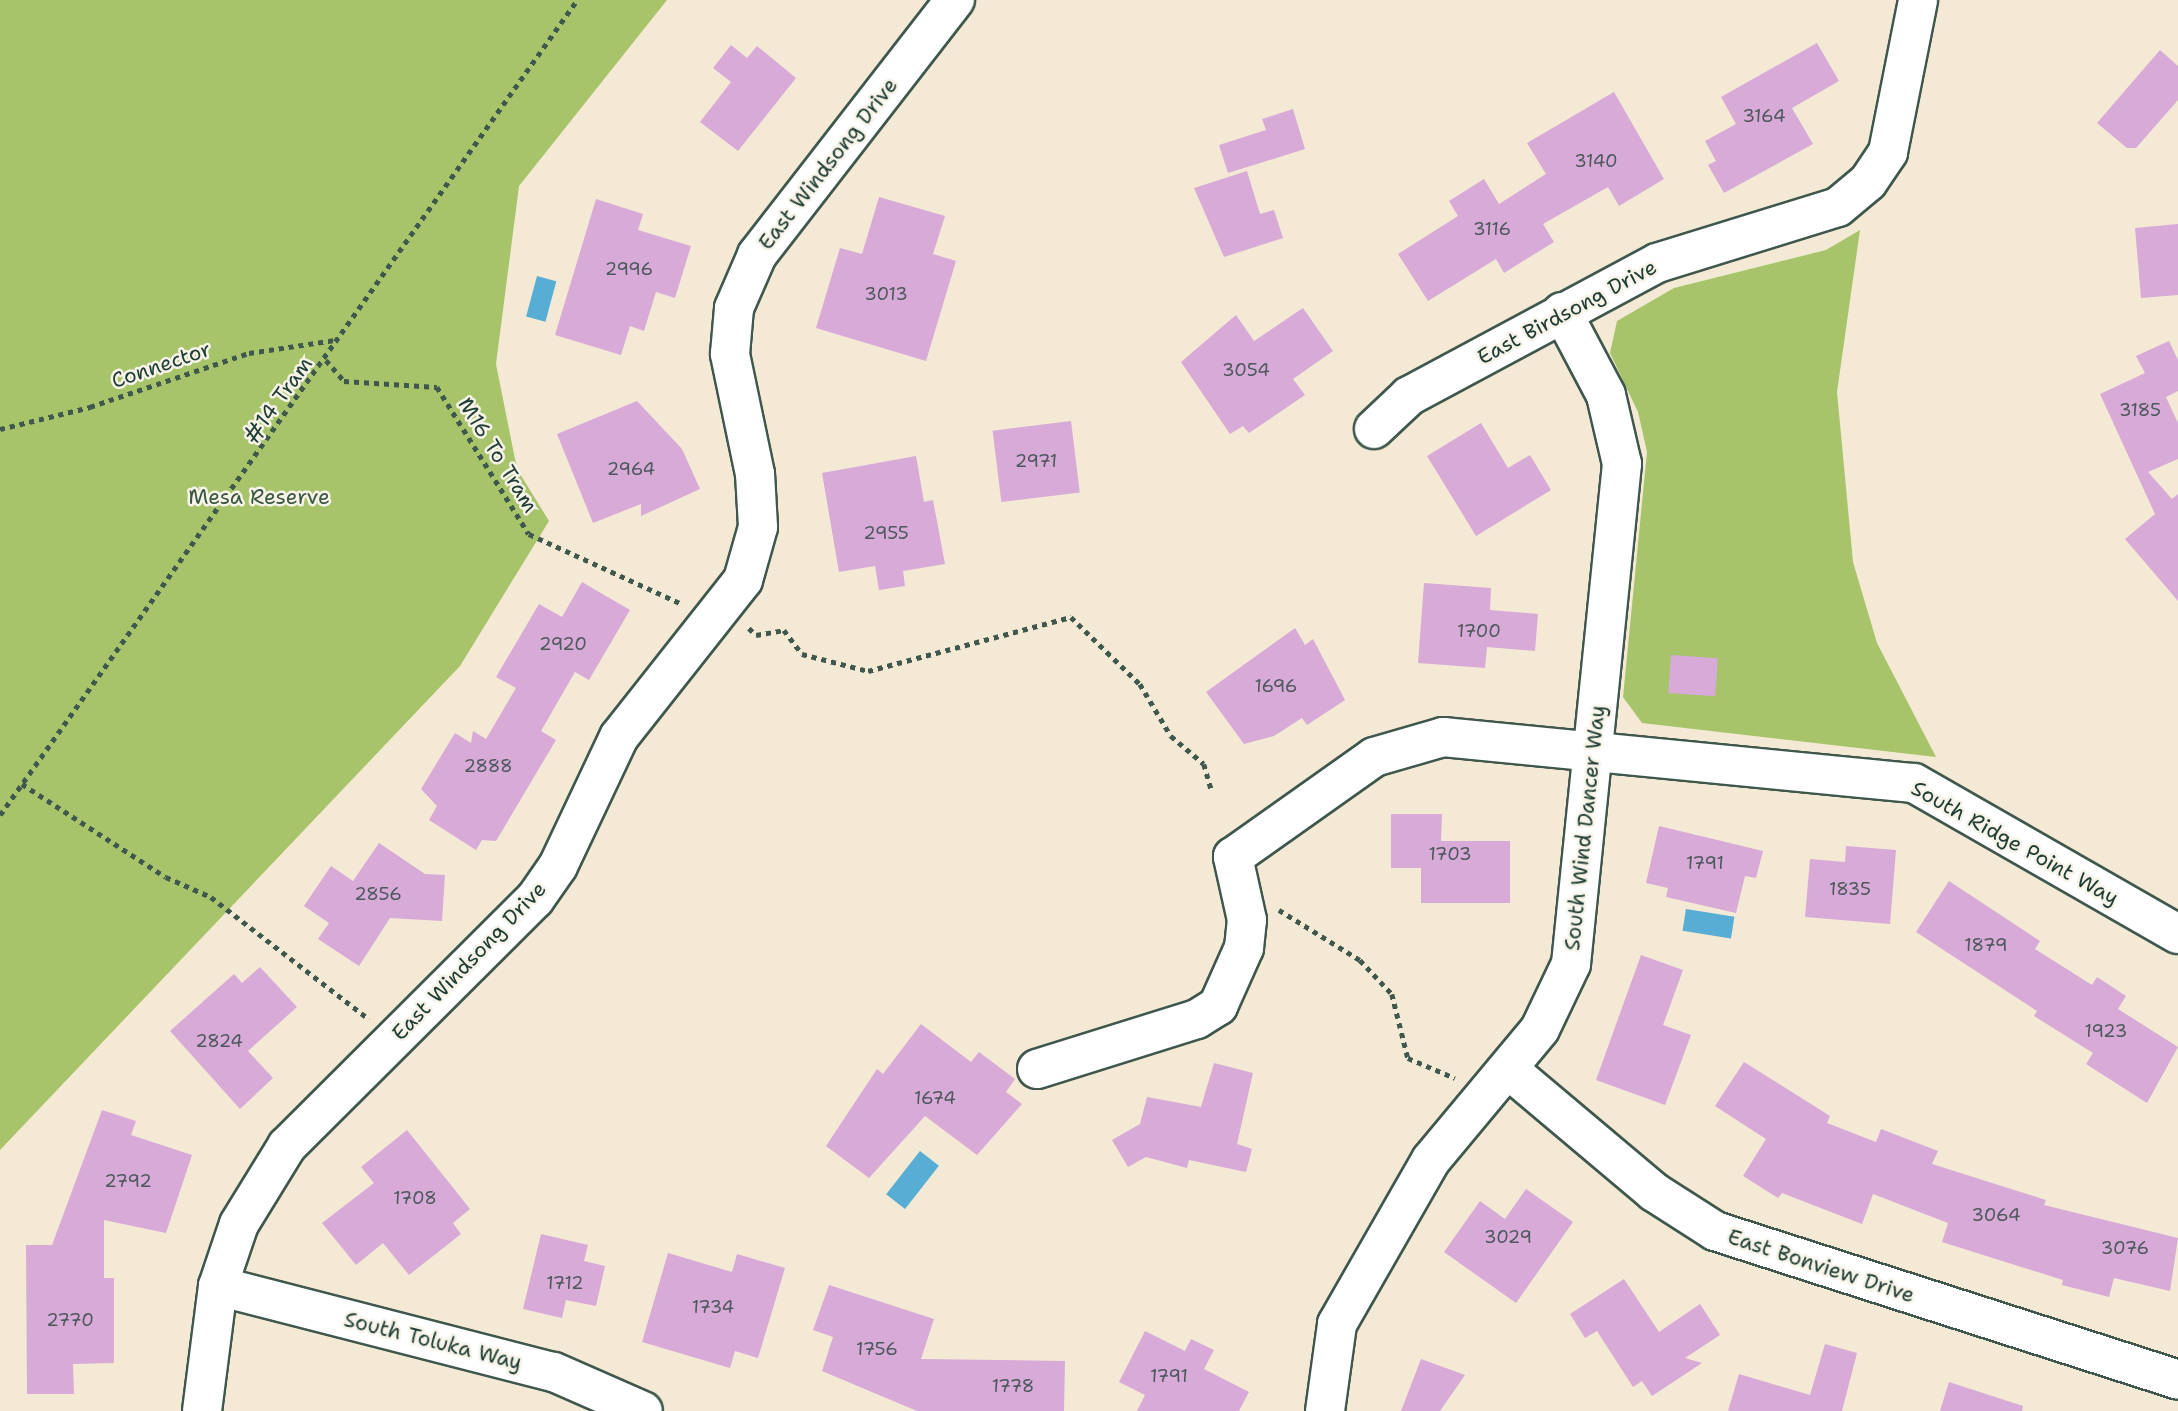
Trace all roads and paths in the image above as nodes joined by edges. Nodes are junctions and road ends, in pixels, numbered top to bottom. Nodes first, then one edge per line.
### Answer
1 (577, 0) edge
2 (955, 0) edge
3 (1917, 0) edge
4 (1562, 312) junction
5 (335, 340) junction
6 (326, 360) junction
7 (0, 429) edge
8 (1374, 429) dead end
9 (684, 605) dead end
10 (744, 623) dead end
11 (1595, 748) junction
12 (22, 784) junction
13 (1212, 792) dead end
14 (0, 815) edge
15 (1268, 898) dead end
16 (2178, 933) edge
17 (372, 1021) dead end
18 (1038, 1069) dead end
19 (1508, 1069) junction
20 (1457, 1079) dead end
21 (218, 1286) junction
22 (2178, 1380) edge
23 (202, 1411) edge
24 (643, 1411) edge
25 (1325, 1411) edge

1 - 5 path, #14 Tram
2 - 21 street, East Windsong Drive
3 - 4 street, East Birdsong Drive
4 - 8 street, East Birdsong Drive
4 - 11 street, South Wind Dancer Way
5 - 6 path, #14 Tram
5 - 7 path, Connector
6 - 9 path, M16 To Tram
6 - 12 path, #14 Tram
10 - 13 path
11 - 16 street, South Ridge Point Way
11 - 18 street, South Ridge Point Way
11 - 19 street, South Wind Dancer Way
12 - 14 path, #14 Tram
12 - 17 path
15 - 20 path
19 - 22 street, East Bonview Drive
19 - 25 street, South Wind Dancer Way
21 - 23 street, East Windsong Drive
21 - 24 street, South Toluka Way

